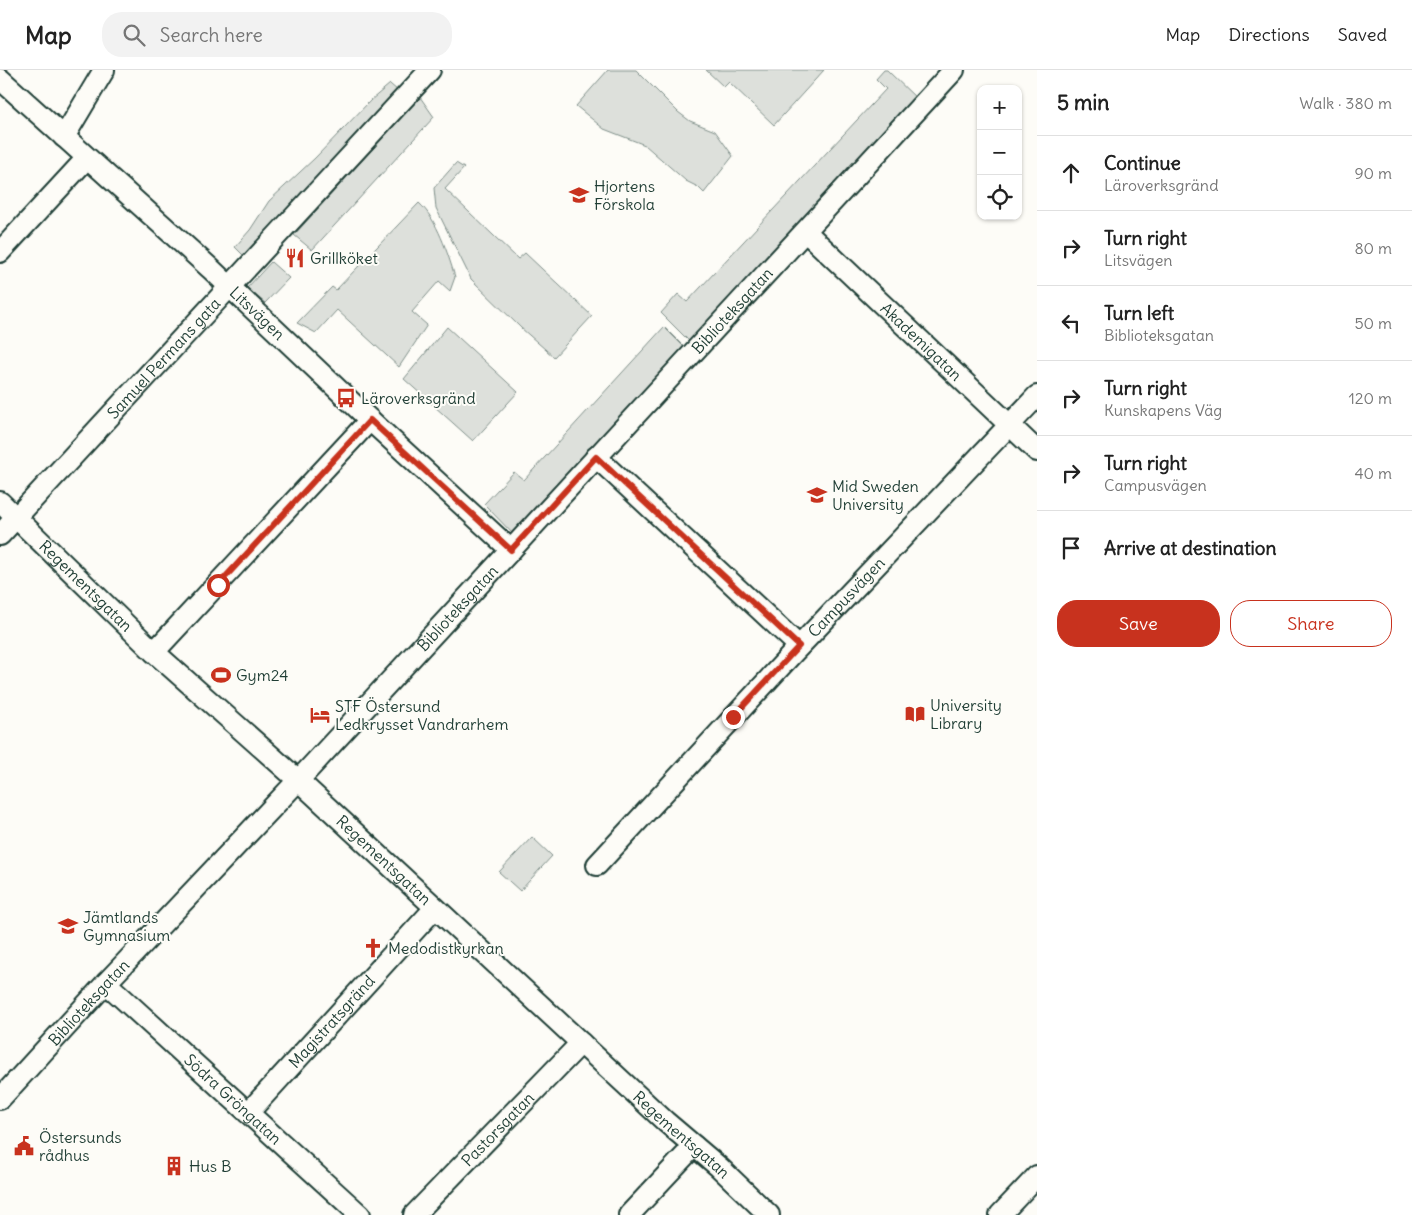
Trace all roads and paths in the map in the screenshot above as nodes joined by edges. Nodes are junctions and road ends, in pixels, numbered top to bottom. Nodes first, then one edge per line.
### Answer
1 (104, 70) edge
2 (954, 70) edge
3 (418, 74) edge
4 (0, 80) edge
5 (64, 137) junction
6 (86, 158) junction
7 (806, 232) junction
8 (0, 252) edge
9 (230, 287) junction
10 (1037, 396) edge
11 (370, 420) junction
12 (1009, 426) junction
13 (1037, 452) edge
14 (596, 457) junction
15 (0, 502) edge
16 (16, 518) junction
17 (0, 535) edge
18 (511, 550) junction
19 (799, 646) junction
20 (154, 652) junction
21 (298, 780) junction
22 (597, 865) dead end
23 (435, 908) junction
24 (106, 983) junction
25 (581, 1043) junction
26 (0, 1099) edge
27 (248, 1113) junction
28 (694, 1146) junction
29 (1037, 1176) edge
30 (360, 1215) edge
31 (414, 1215) edge
32 (629, 1215) edge
33 (769, 1215) edge
34 (1000, 1215) edge

1 - 5 street
2 - 7 street, Biblioteksgatan
3 - 9 street, Samuel Permans gata
4 - 5 street, Litsvägen
5 - 6 street, Litsvägen
6 - 8 street
6 - 9 street, Litsvägen
7 - 12 street, Akademigatan
7 - 14 street, Biblioteksgatan
9 - 11 street, Litsvägen
9 - 16 street, Samuel Permans gata
10 - 12 street, Campusvägen
11 - 18 street, Litsvägen
11 - 20 street
12 - 13 street, Akademigatan
12 - 19 street, Campusvägen
14 - 18 street, Biblioteksgatan
14 - 19 street
15 - 16 street, Regementsgatan
16 - 17 street, Samuel Permans gata
16 - 20 street, Regementsgatan
18 - 21 street, Biblioteksgatan
19 - 22 street, Campusvägen
20 - 21 street, Regementsgatan
21 - 23 street, Regementsgatan
21 - 24 street, Biblioteksgatan
23 - 25 street, Regementsgatan
23 - 27 street, Magistratsgränd
24 - 26 street, Biblioteksgatan
24 - 27 street, Södra Gröngatan
25 - 28 street, Regementsgatan
25 - 31 street, Pastorsgatan
27 - 30 street, Södra Gröngatan
28 - 32 street
28 - 33 street, Regementsgatan
29 - 34 street

